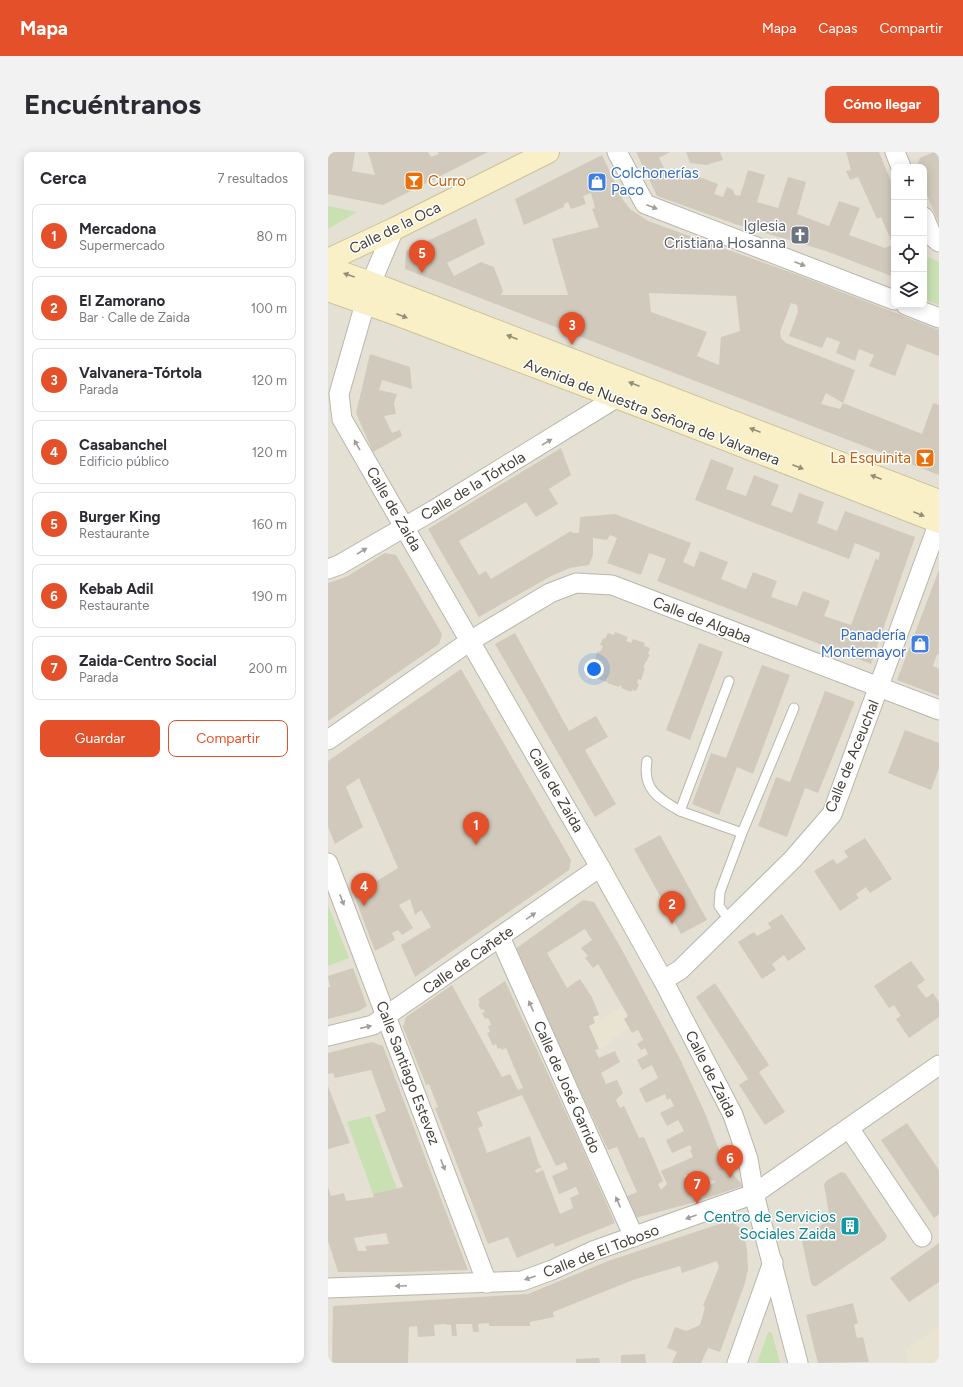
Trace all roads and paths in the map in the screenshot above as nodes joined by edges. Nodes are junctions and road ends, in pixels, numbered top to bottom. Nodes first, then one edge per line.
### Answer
1 (548, 152) edge
2 (617, 152) edge
3 (927, 224) edge
4 (394, 229) junction
5 (939, 242) edge
6 (328, 260) edge
7 (328, 268) edge
8 (328, 290) edge
9 (368, 293) junction
10 (891, 299) edge
11 (914, 308) edge
12 (939, 318) edge
13 (616, 398) junction
14 (939, 501) edge
15 (939, 522) edge
16 (405, 526) junction
17 (328, 569) edge
18 (470, 641) junction
19 (729, 681) dead end
20 (880, 687) junction
21 (794, 708) dead end
22 (939, 710) edge
23 (328, 740) edge
24 (647, 761) dead end
25 (680, 811) junction
26 (742, 833) junction
27 (328, 863) edge
28 (600, 867) junction
29 (730, 921) junction
30 (500, 937) junction
31 (663, 980) junction
32 (387, 1016) junction
33 (328, 1036) edge
34 (939, 1065) edge
35 (849, 1128) junction
36 (754, 1194) junction
37 (634, 1237) junction
38 (922, 1237) dead end
39 (773, 1262) junction
40 (487, 1283) junction
41 (328, 1288) edge
42 (737, 1363) edge
43 (798, 1363) edge

1 - 4 main road, Calle de la Oca
2 -> 10 street
3 - 5 street
4 - 6 main road, Calle de la Oca
4 - 9 street, Calle de Zaida
9 -> 7 main road, Calle de la Oca
8 - 9 main road
9 -> 13 main road, Avenida de Nuestra Señora de Valvanera
14 -> 9 main road, Avenida de Nuestra Señora de Valvanera
16 -> 9 street, Calle de Zaida
11 - 12 street
13 -> 15 main road, Avenida de Nuestra Señora de Valvanera
16 -> 13 street, Calle de la Tórtola
15 - 20 street, Calle de Aceuchal
17 -> 16 street, Calle de la Tórtola
16 - 18 street, Calle de Zaida
18 - 20 street, Calle de Algaba
18 - 23 street, Calle de Algaba
18 - 28 street, Calle de Zaida
19 - 25 lane
20 - 22 street, Calle de Algaba
20 - 29 street, Calle de Aceuchal
21 - 26 lane
24 - 25 lane
25 - 26 lane
26 - 29 lane
27 -> 32 street, Calle Santiago Estevez
30 -> 28 street, Calle de Cañete
28 - 31 street, Calle de Zaida
29 - 31 street, Calle de Aceuchal
30 - 32 street, Calle de Cañete
37 -> 30 street, Calle de José Garrido
31 - 36 street, Calle de Zaida
33 -> 32 street, Calle de Cañete
32 -> 40 street, Calle Santiago Estevez
34 - 35 street, Calle de El Toboso
35 - 36 street, Calle de El Toboso
35 - 38 street
36 -> 37 street, Calle de El Toboso
36 - 39 street, Calle de Zaida
37 -> 40 street, Calle de El Toboso
39 - 42 street
39 - 43 street, Calle de Zaida
40 -> 41 street, Calle de El Toboso

